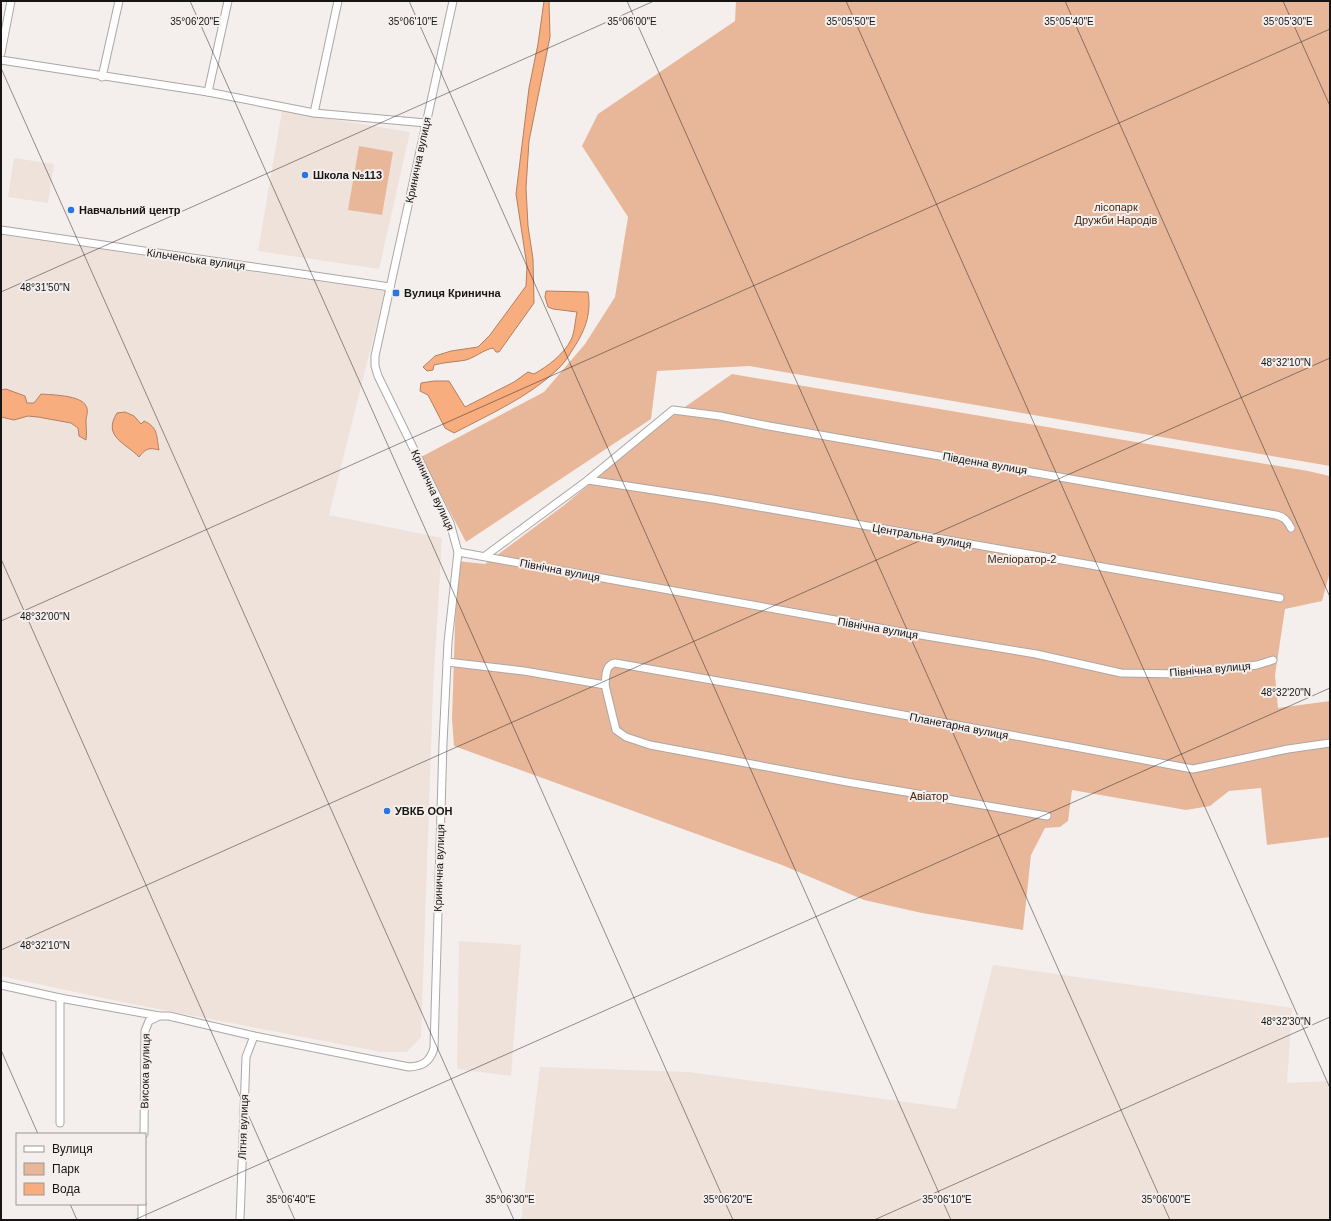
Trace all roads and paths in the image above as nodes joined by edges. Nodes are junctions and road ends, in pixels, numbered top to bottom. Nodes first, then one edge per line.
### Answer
1 (11, 1) edge
2 (119, 1) edge
3 (228, 1) edge
4 (338, 1) edge
5 (453, 1) edge
6 (1, 53) edge
7 (1, 60) edge
8 (102, 76) junction
9 (208, 92) junction
10 (314, 113) junction
11 (426, 123) junction
12 (1, 230) edge
13 (390, 287) junction
14 (588, 480) junction
15 (1291, 528) dead end
16 (458, 552) junction
17 (485, 556) junction
18 (1280, 598) dead end
19 (1273, 660) dead end
20 (447, 662) junction
21 (604, 685) junction
22 (1330, 743) edge
23 (1047, 816) dead end
24 (1, 985) edge
25 (60, 998) junction
26 (159, 1016) junction
27 (254, 1036) junction
28 (60, 1123) dead end
29 (144, 1133) edge
30 (142, 1205) edge
31 (142, 1220) edge
32 (240, 1220) edge

1 - 6 street
2 - 8 street
3 - 9 street
4 - 10 street
5 - 11 street, Кринична вулиця
7 - 8 street
8 - 9 street
9 - 10 street
10 - 11 street
11 - 13 street, Кринична вулиця
12 - 13 street, Кільченська вулиця
13 - 16 street, Кринична вулиця
14 - 15 street, Південна вулиця
14 - 17 street
14 - 18 street, Центральна вулиця
16 - 17 street, Північна вулиця
16 - 20 street, Кринична вулиця
17 - 19 street, Північна вулиця
20 - 21 street
20 - 27 street, Кринична вулиця
21 - 22 street, Планетарна вулиця
21 - 23 street
24 - 25 street
25 - 26 street
25 - 28 street
26 - 27 street
26 - 29 street, Висока вулиця
27 - 32 street, Літня вулиця
30 - 31 street

